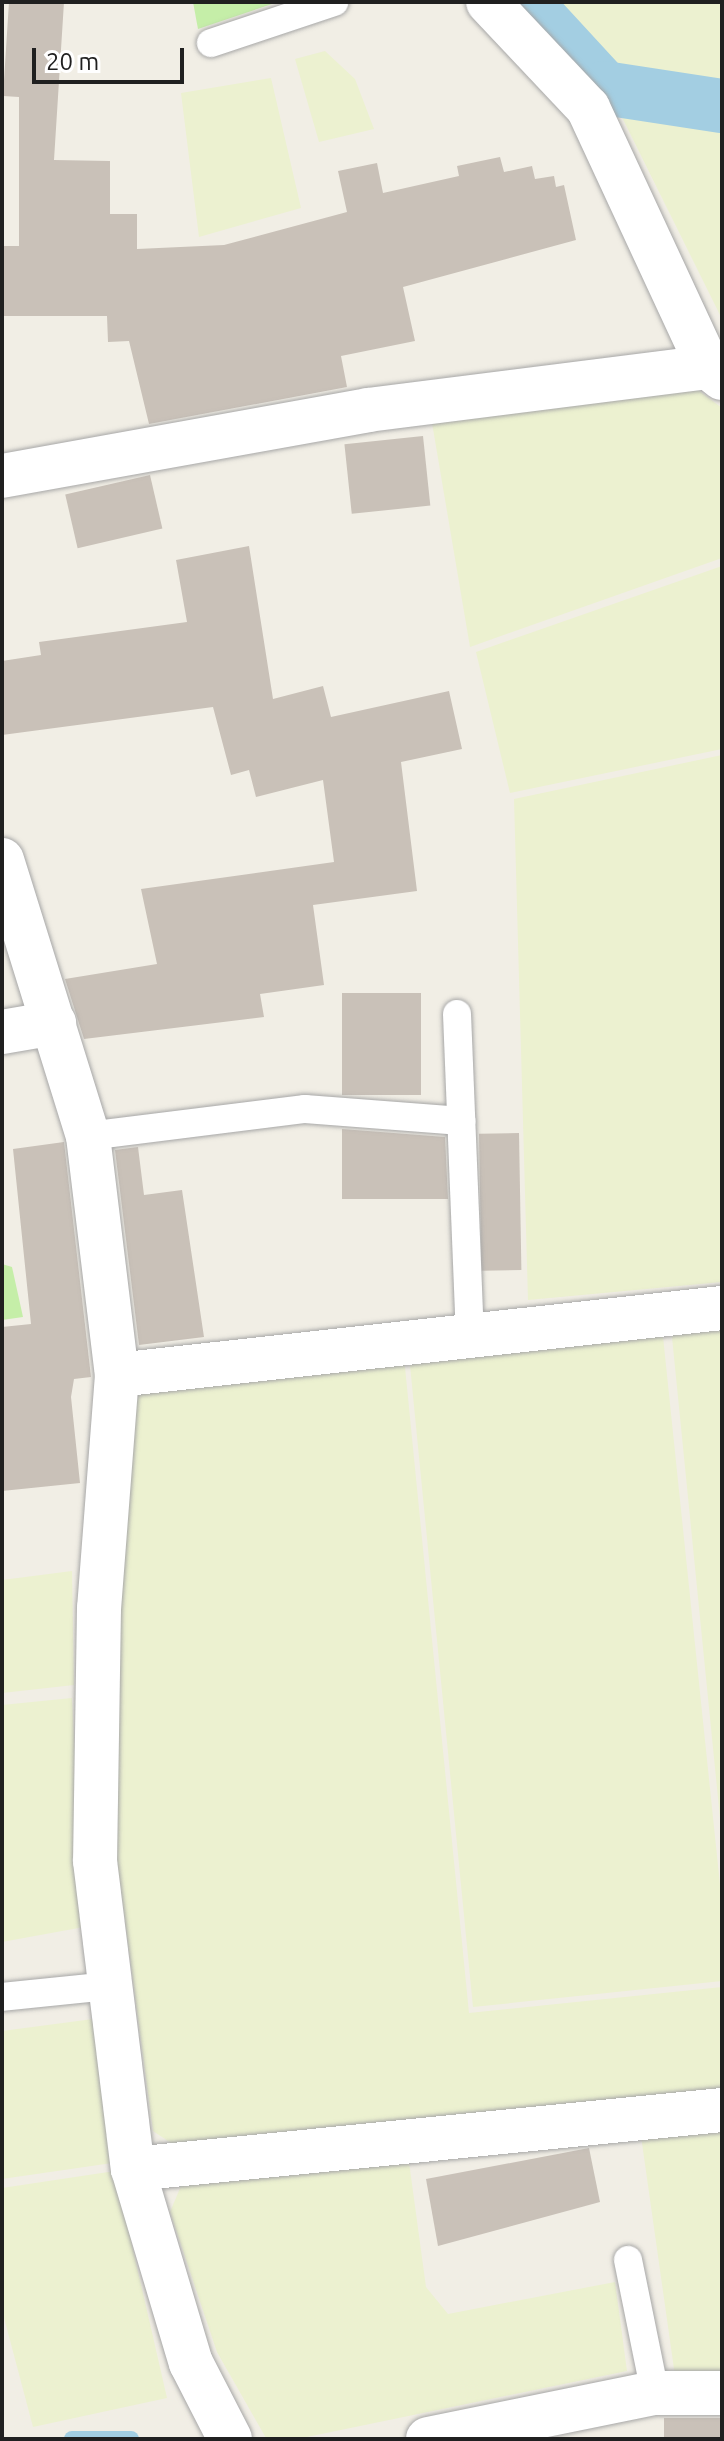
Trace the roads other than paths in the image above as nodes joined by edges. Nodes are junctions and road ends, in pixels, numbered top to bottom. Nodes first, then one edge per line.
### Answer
1 (334, 2) edge
2 (488, 2) edge
3 (211, 43) dead end
4 (715, 373) edge
5 (2, 476) edge
6 (2, 860) edge
7 (457, 1014) dead end
8 (54, 1023) junction
9 (2, 1032) edge
10 (462, 1121) junction
11 (88, 1136) junction
12 (722, 1308) edge
13 (470, 1334) junction
14 (117, 1375) junction
15 (108, 1986) junction
16 (2, 1997) edge
17 (722, 2110) edge
18 (133, 2169) junction
19 (628, 2260) dead end
20 (655, 2393) junction
21 (722, 2393) edge
22 (230, 2439) edge
23 (428, 2439) edge

1 - 3 lane
2 - 4 street
4 - 5 street
6 - 8 street
7 - 10 lane
8 - 9 street
8 - 11 street
10 - 11 lane
10 - 13 lane
11 - 14 street
12 - 13 street
13 - 14 street
14 - 15 street
15 - 16 lane
15 - 18 street
17 - 18 street
18 - 22 street
19 - 20 lane
20 - 21 street
20 - 23 street

